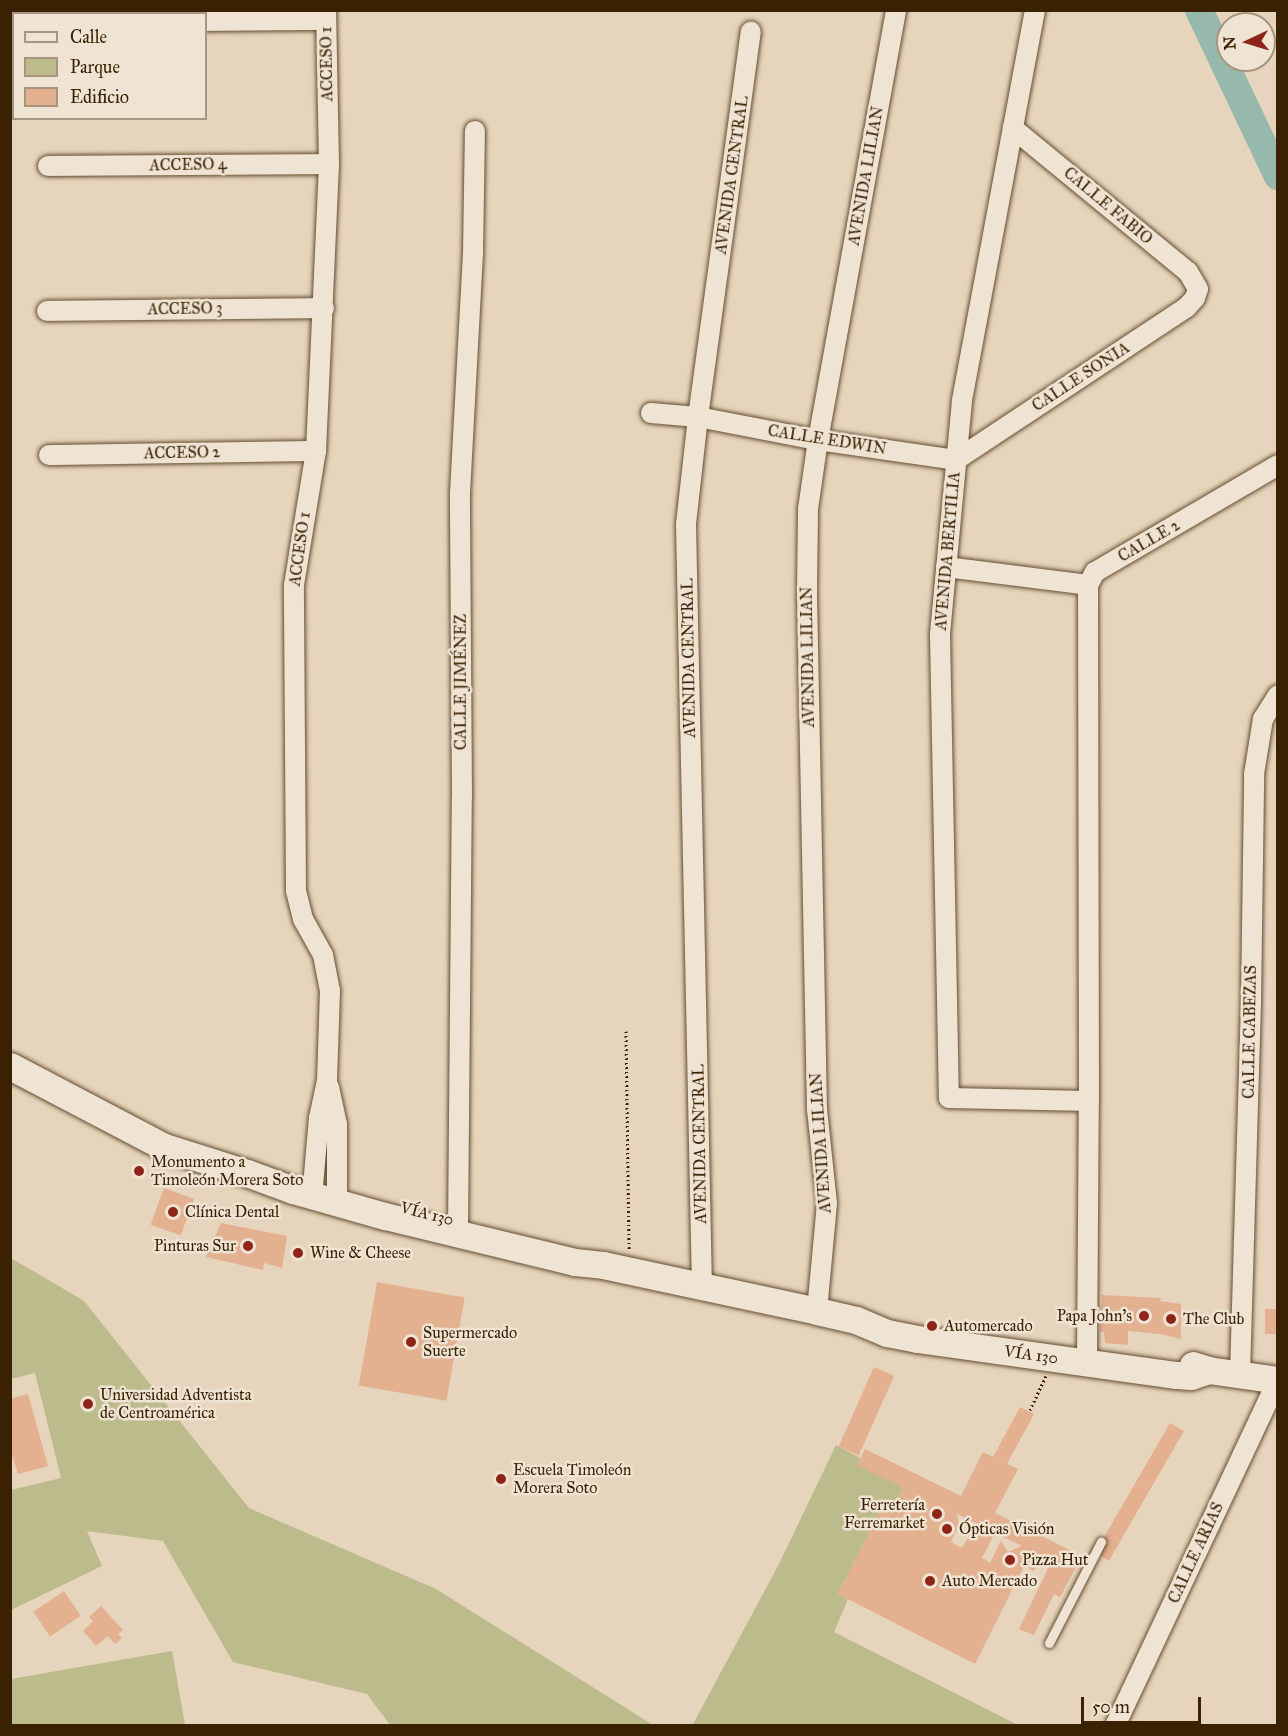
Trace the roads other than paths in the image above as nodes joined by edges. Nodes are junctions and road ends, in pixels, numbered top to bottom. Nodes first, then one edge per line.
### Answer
1 (896, 10) edge
2 (1035, 10) edge
3 (326, 15) edge
4 (207, 21) edge
5 (751, 32) dead end
6 (1013, 128) junction
7 (475, 131) dead end
8 (329, 164) junction
9 (48, 166) dead end
10 (1198, 289) joint
11 (324, 308) junction
12 (47, 311) dead end
13 (651, 413) dead end
14 (698, 417) junction
15 (818, 440) junction
16 (316, 451) junction
17 (49, 455) dead end
18 (956, 460) junction
19 (1278, 465) edge
20 (946, 567) junction
21 (1088, 585) junction
22 (1278, 695) edge
23 (10, 1066) edge
24 (1089, 1101) junction
25 (247, 1173) junction
26 (325, 1189) junction
27 (458, 1228) junction
28 (702, 1288) junction
29 (817, 1311) junction
30 (1087, 1356) junction
31 (1240, 1374) junction
32 (1278, 1380) edge
33 (1101, 1542) dead end
34 (1049, 1642) dead end
35 (1115, 1725) edge

1 - 15 street, AVENIDA LILIAN
2 - 6 street, AVENIDA BERTILIA
3 - 4 street
3 - 8 street, ACCESO 1
5 - 14 street, AVENIDA CENTRAL
6 - 10 street, CALLE FABIO
6 - 18 street, AVENIDA BERTILIA
7 - 27 street, CALLE JIMÉNEZ
8 - 9 street, ACCESO 4
8 - 11 street, ACCESO 1
10 - 18 street, CALLE SONIA
11 - 12 street, ACCESO 3
11 - 16 street, ACCESO 1
13 - 14 street, CALLE EDWIN
14 - 15 street, CALLE EDWIN
14 - 28 street, AVENIDA CENTRAL
15 - 18 street, CALLE EDWIN
15 - 29 street, AVENIDA LILIAN
16 - 17 street, ACCESO 2
16 - 26 street, ACCESO 1
18 - 20 street, AVENIDA BERTILIA
19 - 21 street, CALLE 2
20 - 21 street
20 - 24 street, AVENIDA BERTILIA
21 - 24 street
22 - 31 street, CALLE CABEZAS
23 - 25 main road, VÍA 130
24 - 30 street
25 - 26 main road, VÍA 130
25 - 27 main road, VÍA 130
26 - 27 main road, VÍA 130
27 - 28 main road, VÍA 130
28 - 29 main road, VÍA 130
29 - 30 main road, VÍA 130
30 - 31 main road, VÍA 130
31 - 32 main road, VÍA 130
32 - 35 street, CALLE ARIAS
33 - 34 lane

